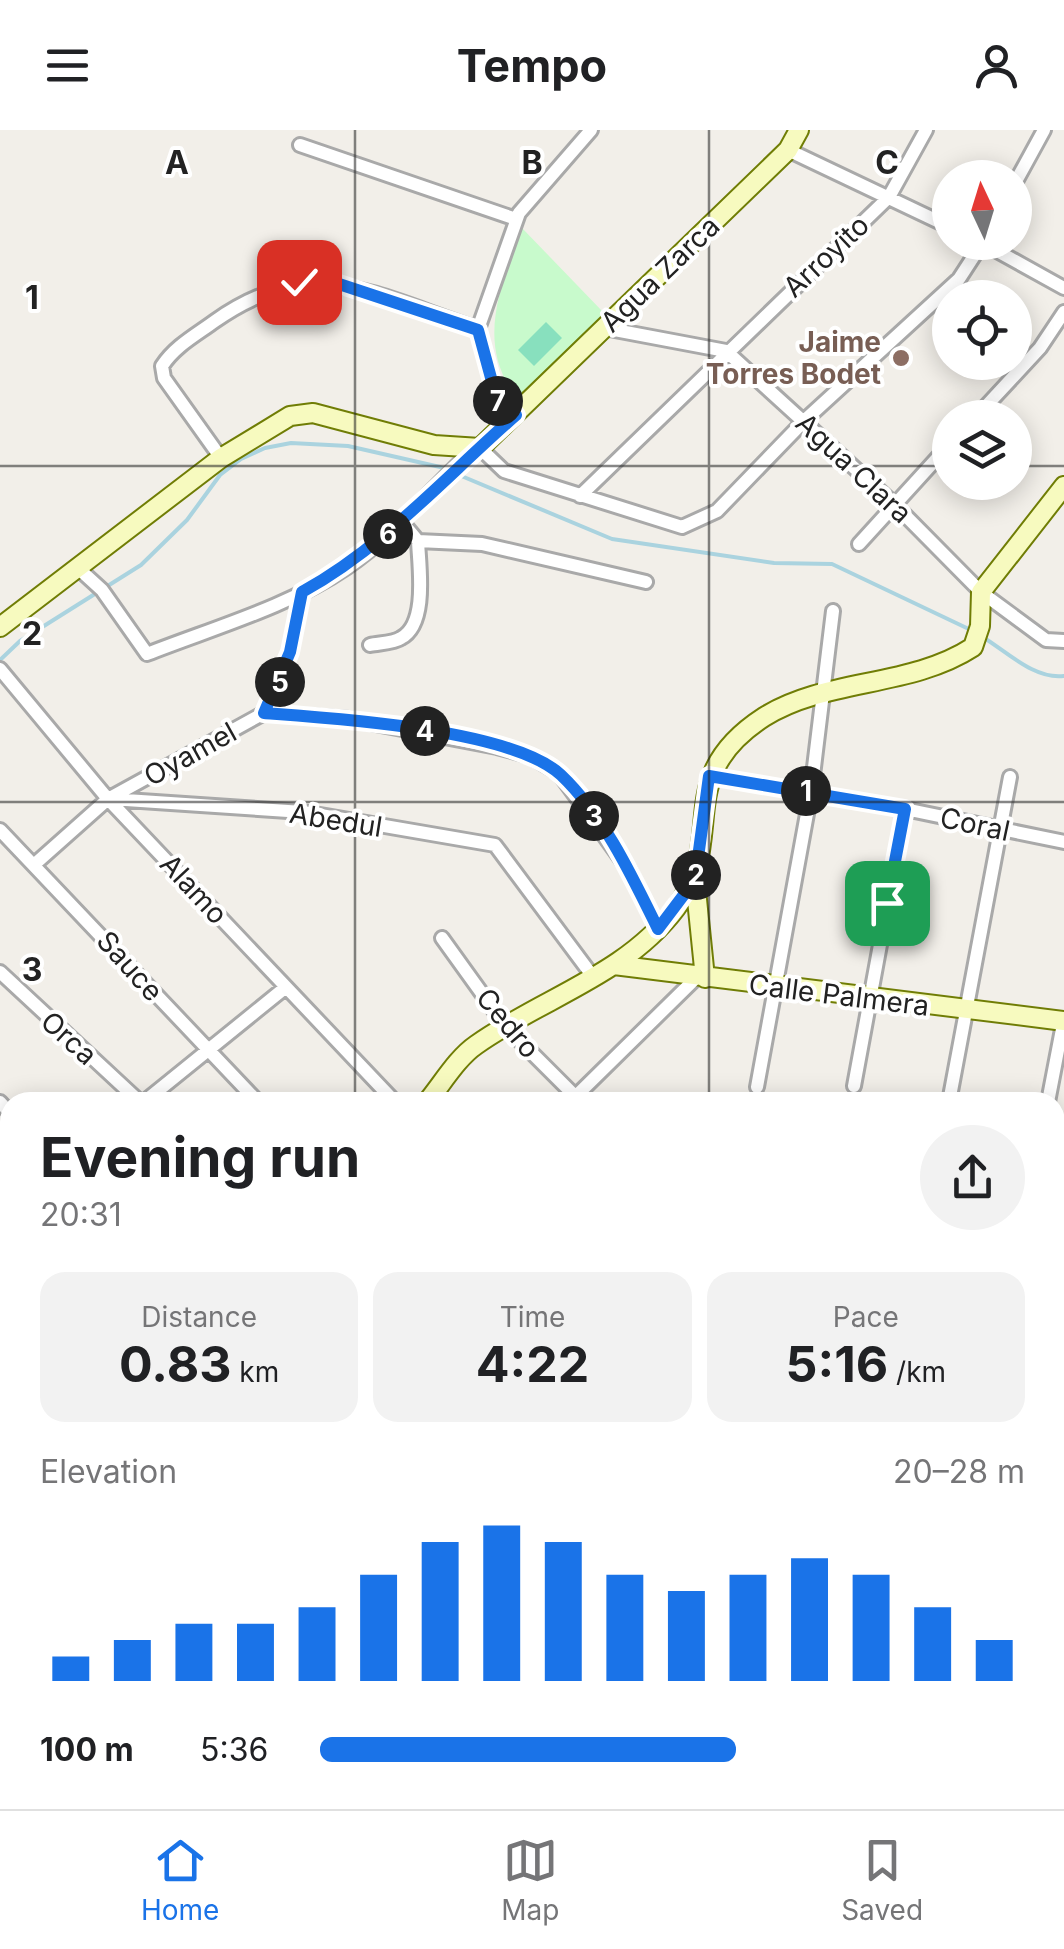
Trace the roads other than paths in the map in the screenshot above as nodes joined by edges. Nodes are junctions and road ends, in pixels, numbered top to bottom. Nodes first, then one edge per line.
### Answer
1 (591, 130) edge
2 (799, 130) edge
3 (926, 130) edge
4 (1044, 130) edge
5 (300, 144) dead end
6 (788, 150) junction
7 (1028, 160) edge
8 (889, 197) junction
9 (932, 218) edge
10 (516, 219) junction
11 (971, 260) edge
12 (1014, 260) edge
13 (1064, 288) edge
14 (1064, 312) edge
15 (604, 328) junction
16 (478, 330) junction
17 (726, 351) junction
18 (992, 400) edge
19 (516, 415) junction
20 (805, 420) junction
21 (473, 452) junction
22 (220, 458) junction
23 (932, 463) edge
24 (1064, 486) edge
25 (580, 496) junction
26 (894, 504) junction
27 (403, 522) junction
28 (418, 540) junction
29 (859, 544) dead end
30 (79, 569) junction
31 (646, 582) dead end
32 (302, 592) junction
33 (981, 592) junction
34 (833, 610) dead end
35 (0, 627) edge
36 (1064, 641) edge
37 (370, 645) dead end
38 (0, 669) edge
39 (820, 696) junction
40 (264, 713) junction
41 (709, 776) junction
42 (1010, 777) dead end
43 (811, 792) junction
44 (108, 798) junction
45 (905, 809) junction
46 (0, 830) edge
47 (1000, 830) junction
48 (1064, 842) edge
49 (36, 863) junction
50 (695, 880) junction
51 (658, 929) junction
52 (442, 938) dead end
53 (614, 965) junction
54 (0, 972) edge
55 (594, 978) junction
56 (701, 978) junction
57 (286, 986) junction
58 (773, 986) junction
59 (868, 998) junction
60 (964, 1010) junction
61 (1064, 1020) edge
62 (506, 1027) junction
63 (205, 1048) junction
64 (854, 1086) dead end
65 (758, 1087) dead end
66 (131, 1092) edge
67 (154, 1092) edge
68 (248, 1092) edge
69 (386, 1092) edge
70 (435, 1092) edge
71 (571, 1092) edge
72 (585, 1092) edge
73 (951, 1092) edge
74 (1050, 1092) edge

1 - 10 street
2 - 6 street, Agua Zarca
3 - 8 street, Arroyito
4 - 7 street
5 - 10 street
6 - 8 street
6 - 15 street, Agua Zarca
8 - 9 street
8 - 17 street, Arroyito
10 - 16 street
11 - 20 street
12 - 13 street
14 - 18 street
15 - 17 street
15 - 19 street, Agua Zarca
16 - 19 street
16 - 22 street
17 - 20 street, Agua Clara
17 - 25 street, Arroyito
19 - 21 street, Agua Zarca
20 - 25 street
20 - 26 street, Agua Clara
21 - 22 street
21 - 25 street
21 - 27 street
22 - 30 street
23 - 26 street
24 - 33 street
26 - 29 street
26 - 33 street, Agua Clara
27 - 28 street
27 - 32 street
28 - 31 street
28 - 37 street
30 - 32 street
30 - 35 street
32 - 40 street
33 - 36 street, Agua Clara
33 - 39 street
34 - 39 street
38 - 44 street, Alamo
39 - 41 street
39 - 43 street
40 - 44 street, Oyamel
40 - 51 street, Oyamel
41 - 43 street, Coral
41 - 50 street
42 - 47 street
43 - 45 street, Coral
43 - 58 street
44 - 49 street
44 - 55 street, Abedul
44 - 57 street, Alamo
45 - 47 street, Coral
45 - 59 street
46 - 49 street, Sauce
47 - 48 street, Coral
47 - 60 street
49 - 63 street, Sauce
50 - 51 street
50 - 56 street
51 - 53 street
52 - 62 street, Cedro
53 - 55 street
53 - 56 street, Calle Palmera
54 - 66 street, Orca
55 - 62 street
56 - 58 street, Calle Palmera
56 - 72 street
57 - 63 street
57 - 69 street, Alamo
58 - 59 street, Calle Palmera
58 - 65 street
59 - 60 street, Calle Palmera
59 - 64 street
60 - 61 street, Calle Palmera
60 - 73 street
61 - 74 street
62 - 70 street
62 - 71 street, Cedro
63 - 67 street
63 - 68 street, Sauce

